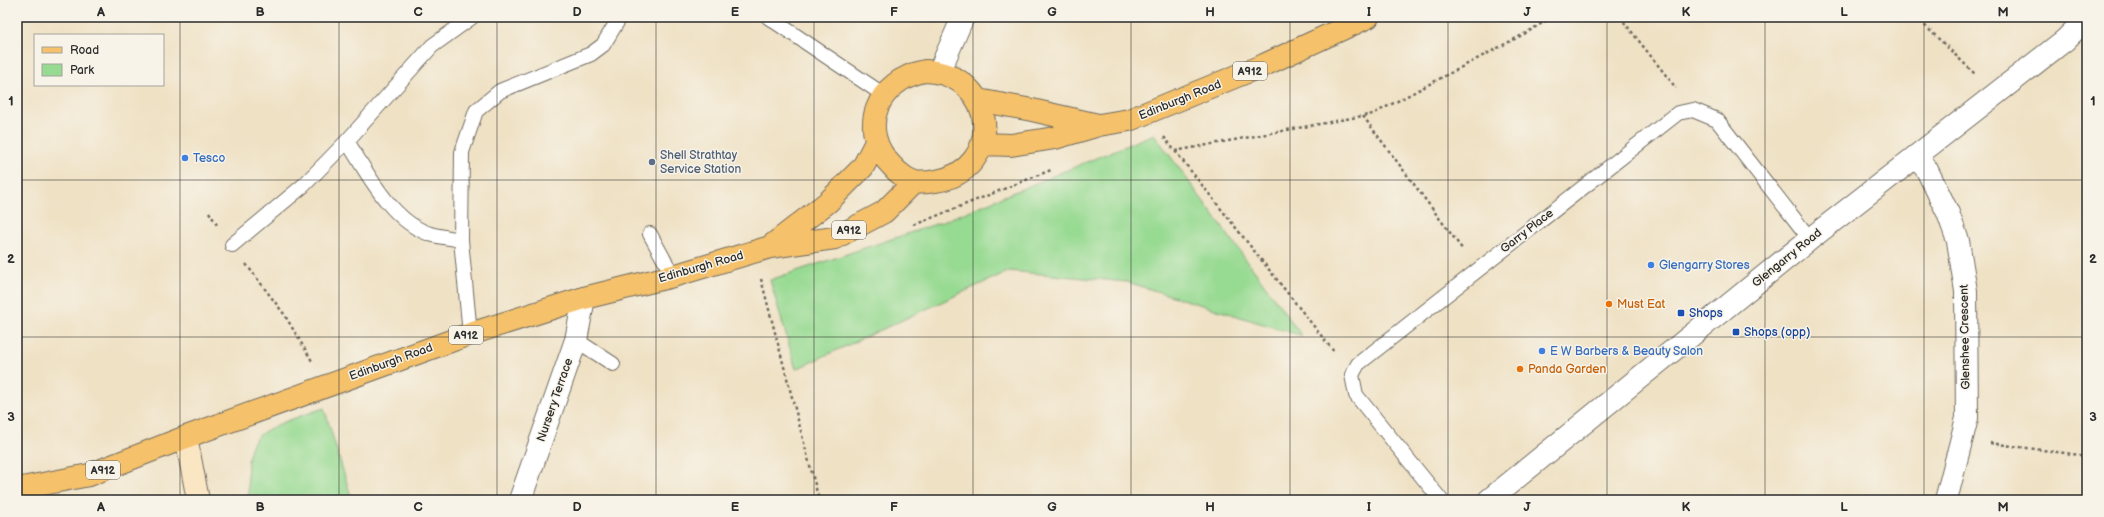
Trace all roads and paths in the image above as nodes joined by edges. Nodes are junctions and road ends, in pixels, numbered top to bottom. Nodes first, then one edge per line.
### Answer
1 (472, 17) edge
2 (620, 17) edge
3 (768, 17) edge
4 (963, 17) edge
5 (1368, 17) edge
6 (1552, 17) edge
7 (1620, 17) edge
8 (1916, 17) edge
9 (2087, 18) edge
10 (939, 72) junction
11 (1995, 94) junction
12 (884, 95) junction
13 (978, 100) junction
14 (1693, 110) junction
15 (1147, 114) junction
16 (1363, 116) junction
17 (1099, 125) junction
18 (347, 141) junction
19 (876, 142) junction
20 (982, 144) junction
21 (1175, 151) junction
22 (1917, 157) junction
23 (914, 182) junction
24 (209, 212) dead end
25 (650, 234) dead end
26 (1810, 239) junction
27 (461, 240) junction
28 (232, 245) junction
29 (761, 250) junction
30 (1477, 270) junction
31 (673, 276) junction
32 (584, 298) junction
33 (470, 334) junction
34 (576, 340) junction
35 (613, 364) dead end
36 (1352, 375) junction
37 (326, 386) junction
38 (186, 437) junction
39 (1961, 439) junction
40 (2087, 456) edge
41 (17, 488) edge
42 (198, 500) edge
43 (520, 500) edge
44 (820, 500) edge
45 (1441, 500) edge
46 (1489, 500) edge
47 (1946, 500) edge

1 - 18 lane
2 - 27 lane
3 - 12 lane
4 - 10 street
5 - 15 main road, Edinburgh Road / A912
6 - 16 path
7 - 14 path
8 - 11 path
9 - 11 street, Glengarry Road
10 - 12 main road
10 - 13 main road
11 - 22 street, Glengarry Road
12 - 19 main road
13 - 17 main road, Edinburgh Road / A912
13 - 20 main road
14 - 26 lane
14 - 30 lane, Garry Place
15 - 17 main road, Edinburgh Road / A912
15 - 21 path
16 - 21 path
16 - 30 path
17 - 20 main road, Edinburgh Road / A912
18 - 27 lane
18 - 28 lane
19 - 23 main road
19 - 29 main road, Edinburgh Road / A912
20 - 23 main road
21 - 36 path
22 - 26 street, Glengarry Road
22 - 39 street, Glenshee Crescent
23 - 29 main road, Edinburgh Road / A912
24 - 28 path
25 - 31 lane
26 - 46 street, Glengarry Road
27 - 33 lane
28 - 37 path
29 - 31 main road, Edinburgh Road / A912
29 - 44 path
30 - 36 lane, Garry Place
31 - 32 main road, Edinburgh Road / A912
32 - 33 main road, Edinburgh Road / A912
32 - 34 street, Nursery Terrace
33 - 37 main road, Edinburgh Road / A912
34 - 35 lane
34 - 43 street, Nursery Terrace
36 - 45 lane
37 - 38 main road, Edinburgh Road / A912
38 - 41 main road, Edinburgh Road / A912
38 - 42 street
39 - 40 path
39 - 47 street, Glenshee Crescent

